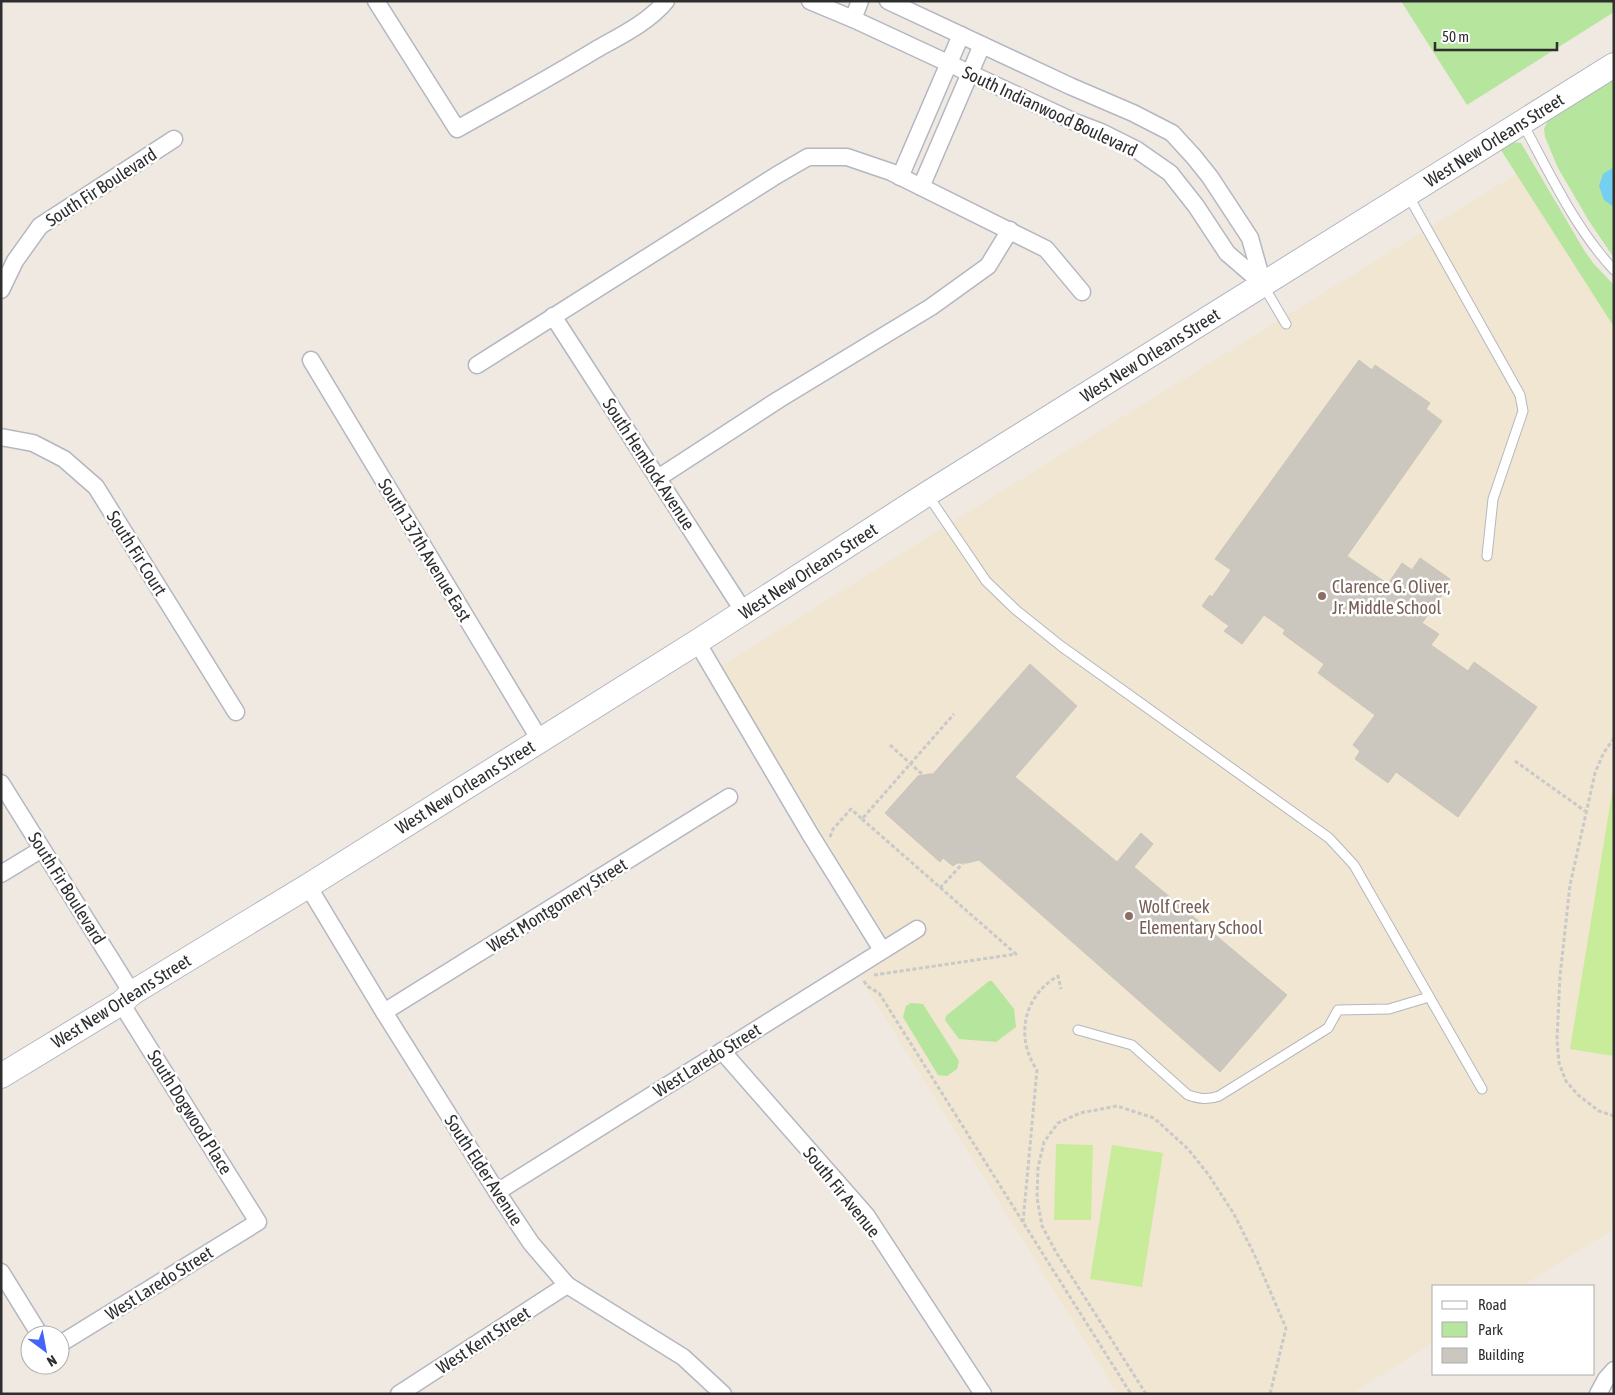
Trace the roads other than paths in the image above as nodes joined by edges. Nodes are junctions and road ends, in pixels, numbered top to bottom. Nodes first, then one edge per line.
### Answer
1 (376, 1) edge
2 (666, 1) edge
3 (810, 1) edge
4 (860, 1) edge
5 (888, 1) edge
6 (853, 19) junction
7 (961, 35) junction
8 (982, 45) junction
9 (948, 63) junction
10 (1614, 65) edge
11 (970, 73) junction
12 (923, 122) junction
13 (1522, 123) junction
14 (944, 132) junction
15 (174, 139) dead end
16 (1194, 157) junction
17 (1170, 173) junction
18 (900, 177) junction
19 (921, 187) junction
20 (1408, 194) junction
21 (1010, 230) junction
22 (1614, 270) edge
23 (1262, 284) junction
24 (1, 290) edge
25 (1082, 292) dead end
26 (553, 316) junction
27 (1286, 324) dead end
28 (311, 360) dead end
29 (477, 365) dead end
30 (1, 437) edge
31 (658, 478) junction
32 (927, 494) junction
33 (1487, 556) dead end
34 (744, 612) junction
35 (697, 642) junction
36 (236, 712) dead end
37 (540, 740) junction
38 (1, 782) edge
39 (730, 797) dead end
40 (42, 849) junction
41 (1, 874) edge
42 (308, 886) junction
43 (917, 929) dead end
44 (882, 950) junction
45 (1429, 997) junction
46 (127, 998) junction
47 (384, 1012) junction
48 (1078, 1030) dead end
49 (722, 1051) junction
50 (1, 1076) edge
51 (1482, 1089) dead end
52 (497, 1192) junction
53 (258, 1222) joint
54 (1, 1272) edge
55 (567, 1285) junction
56 (34, 1325) edge
57 (70, 1338) edge
58 (1614, 1370) edge
59 (399, 1394) edge
60 (723, 1394) edge
61 (982, 1394) edge
62 (1598, 1394) edge

1 - 2 street
3 - 6 street, South Indianwood Boulevard
4 - 6 street
5 - 7 street, South Indianwood Boulevard
6 - 9 street, South Indianwood Boulevard
7 - 8 street, South Indianwood Boulevard
7 - 9 street
8 - 11 street
8 - 16 street, South Indianwood Boulevard
9 - 11 street, South Indianwood Boulevard
9 - 12 street
10 - 13 street, West New Orleans Street
11 - 14 street
11 - 17 street, South Indianwood Boulevard
12 - 14 street
12 - 18 street
13 - 20 street, West New Orleans Street
13 - 22 lane
14 - 19 street
15 - 24 street, South Fir Boulevard
16 - 17 street
16 - 23 street, South Indianwood Boulevard
17 - 23 street, South Indianwood Boulevard
18 - 19 street
18 - 26 street
19 - 21 street
20 - 23 street, West New Orleans Street
20 - 33 lane
21 - 25 street
21 - 31 street
23 - 27 lane
23 - 32 street, West New Orleans Street
26 - 29 street
26 - 31 street, South Hemlock Avenue
28 - 37 street, South 137th Avenue East
30 - 36 street, South Fir Court
31 - 34 street, South Hemlock Avenue
32 - 34 street, West New Orleans Street
32 - 45 lane
34 - 35 street, West New Orleans Street
35 - 37 street, West New Orleans Street
35 - 44 street
37 - 42 street, West New Orleans Street
38 - 40 street, South Fir Boulevard
39 - 47 street, West Montgomery Street
40 - 41 street
40 - 46 street, South Fir Boulevard
42 - 46 street, West New Orleans Street
42 - 47 street, South Elder Avenue
43 - 44 street, West Laredo Street
44 - 49 street, West Laredo Street
45 - 48 lane
45 - 51 lane
46 - 50 street, West New Orleans Street
46 - 53 street, South Dogwood Place
47 - 52 street, South Elder Avenue
49 - 52 street, West Laredo Street
49 - 61 street, South Fir Avenue
52 - 55 street, South Elder Avenue
53 - 57 street, West Laredo Street
54 - 56 street
55 - 59 street, West Kent Street
55 - 60 street, South Elder Avenue
58 - 62 street

